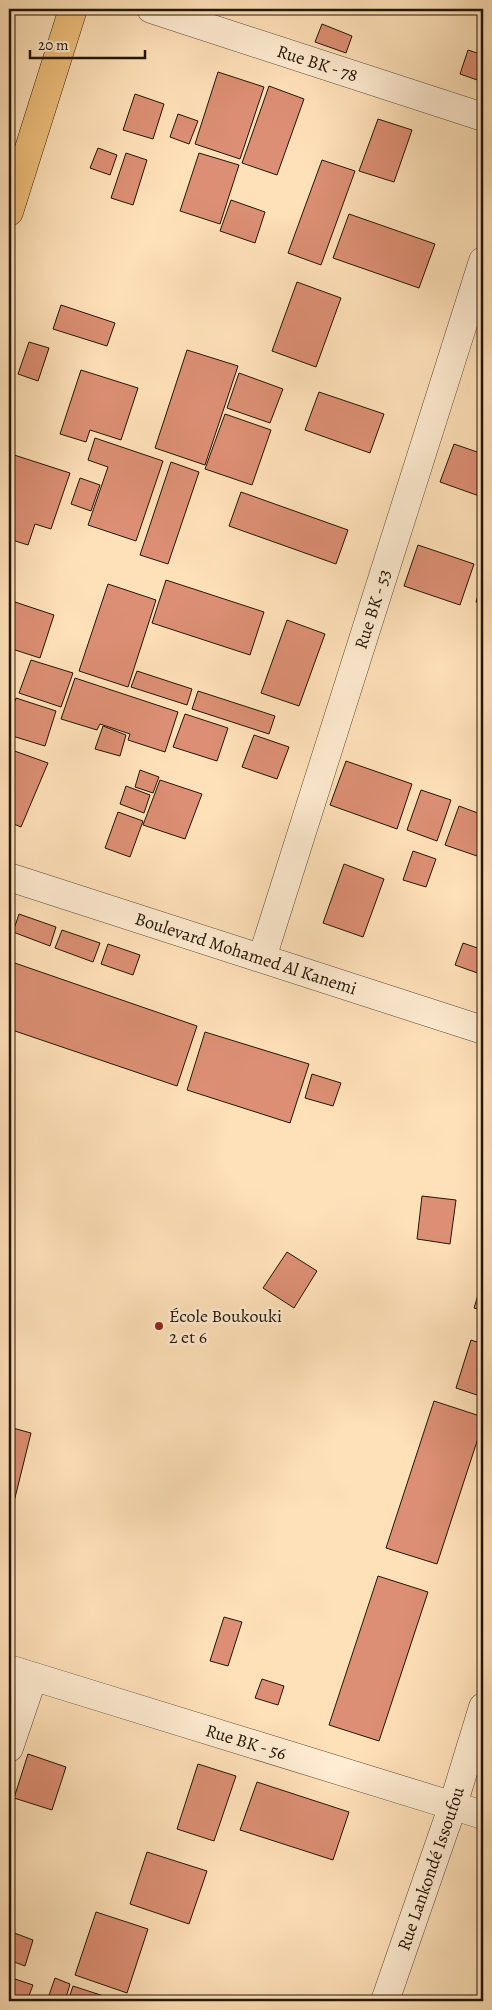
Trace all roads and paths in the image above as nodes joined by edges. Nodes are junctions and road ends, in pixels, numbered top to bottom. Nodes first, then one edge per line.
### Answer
1 (74, 9) edge
2 (151, 9) edge
3 (483, 117) edge
4 (9, 212) edge
5 (483, 261) edge
6 (9, 877) edge
7 (262, 958) junction
8 (483, 1030) edge
9 (21, 1673) edge
10 (483, 1707) edge
11 (9, 1748) edge
12 (452, 1805) junction
13 (483, 1815) edge
14 (385, 2001) edge

1 - 4 main road
2 - 3 street, Rue BK - 78
5 - 7 street, Rue BK - 53
6 - 7 street, Boulevard Mohamed Al Kanemi
7 - 8 street, Boulevard Mohamed Al Kanemi
9 - 11 street
9 - 12 street, Rue BK - 56
10 - 12 street, Rue Lankondé Issoufou
12 - 13 street, Rue BK - 56
12 - 14 street, Rue Lankondé Issoufou

